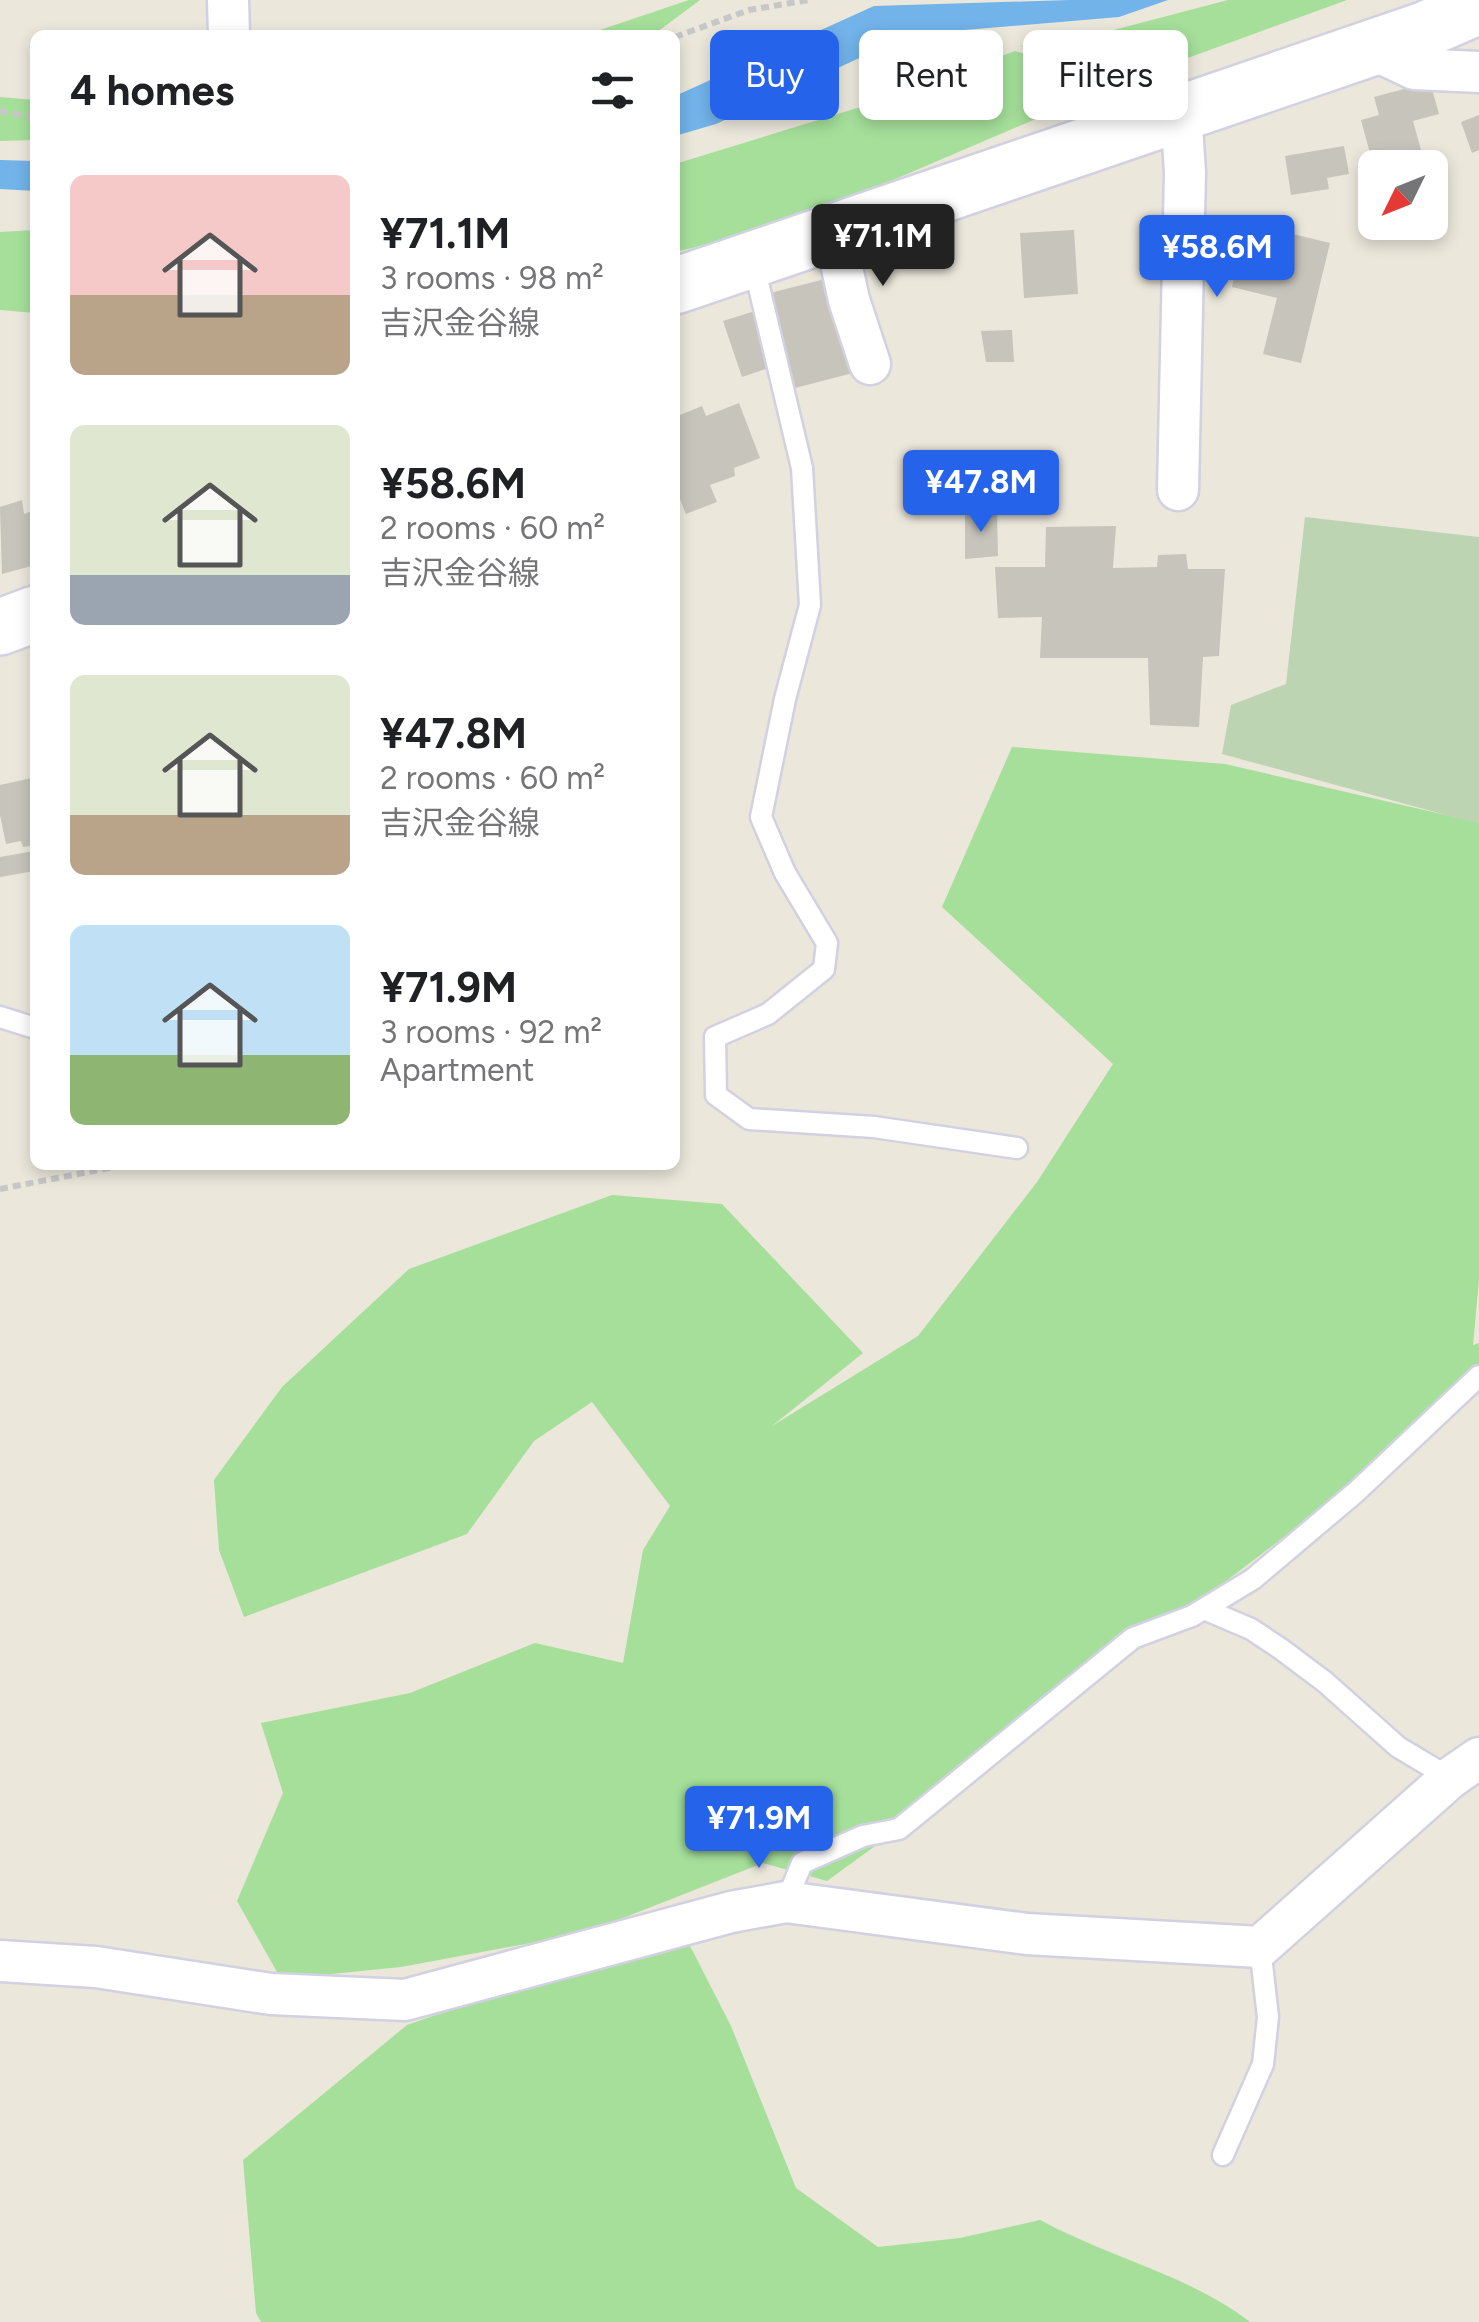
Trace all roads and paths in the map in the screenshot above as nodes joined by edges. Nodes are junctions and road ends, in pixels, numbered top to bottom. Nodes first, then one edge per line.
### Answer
1 (228, 0) edge
2 (809, 0) edge
3 (1479, 6) edge
4 (229, 30) edge
5 (680, 35) edge
6 (1370, 48) junction
7 (1479, 72) edge
8 (1188, 110) edge
9 (0, 111) edge
10 (30, 117) edge
11 (1158, 120) edge
12 (1182, 120) edge
13 (834, 232) junction
14 (752, 260) junction
15 (680, 284) edge
16 (870, 364) dead end
17 (1178, 490) dead end
18 (0, 1017) edge
19 (30, 1026) edge
20 (1017, 1148) dead end
21 (100, 1170) edge
22 (0, 1190) edge
23 (1479, 1376) edge
24 (1204, 1608) junction
25 (1465, 1768) edge
26 (786, 1902) junction
27 (1260, 1947) junction
28 (0, 1961) edge
29 (1223, 2155) dead end

1 - 4 street
2 - 5 path
3 - 6 main road
6 - 7 street
6 - 8 main road
9 - 10 path
11 - 13 main road
12 - 17 street
13 - 14 main road
13 - 16 street
14 - 15 main road
14 - 20 lane
18 - 19 lane
21 - 22 path
23 - 24 lane
24 - 25 lane
24 - 26 lane
25 - 27 street
26 - 27 street
26 - 28 street
27 - 29 lane

